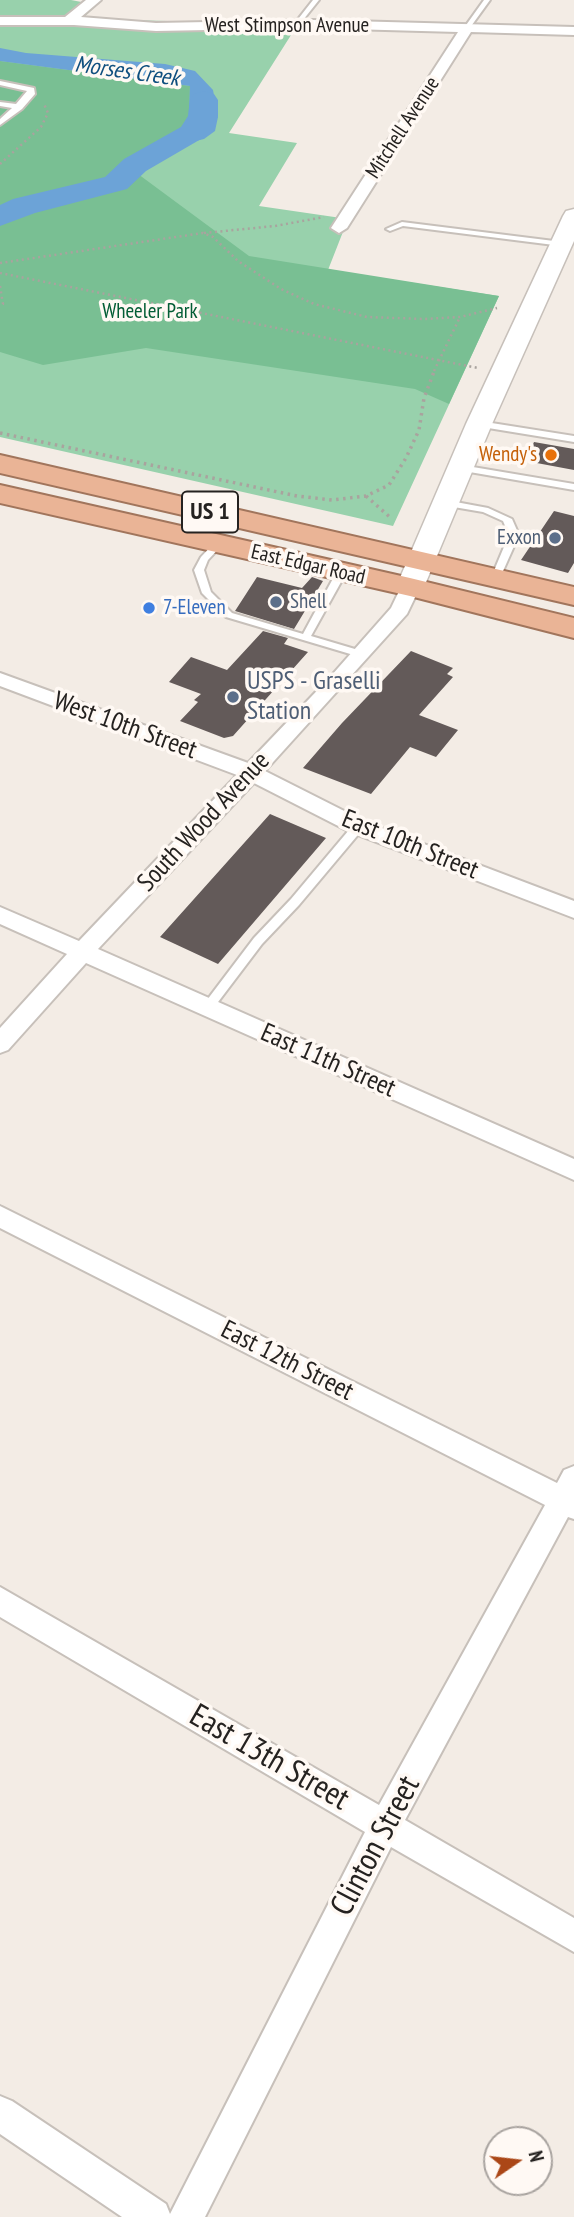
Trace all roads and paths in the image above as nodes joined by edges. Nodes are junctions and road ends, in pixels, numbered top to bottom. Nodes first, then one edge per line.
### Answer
1 (94, 0) edge
2 (316, 0) edge
3 (487, 0) edge
4 (0, 21) edge
5 (68, 21) junction
6 (297, 24) junction
7 (467, 28) junction
8 (574, 31) edge
9 (0, 83) edge
10 (37, 100) dead end
11 (0, 104) edge
12 (19, 107) junction
13 (0, 123) edge
14 (0, 164) edge
15 (335, 222) joint
16 (390, 229) dead end
17 (569, 231) edge
18 (203, 233) junction
19 (0, 262) edge
20 (0, 273) edge
21 (0, 286) edge
22 (0, 305) edge
23 (497, 308) dead end
24 (460, 317) junction
25 (438, 360) junction
26 (478, 368) dead end
27 (480, 424) junction
28 (0, 433) edge
29 (561, 437) joint
30 (574, 442) edge
31 (0, 464) edge
32 (461, 468) junction
33 (574, 487) edge
34 (0, 494) edge
35 (366, 496) junction
36 (445, 503) junction
37 (392, 519) dead end
38 (218, 544) junction
39 (341, 573) junction
40 (415, 574) junction
41 (496, 578) junction
42 (574, 596) edge
43 (574, 628) edge
44 (305, 638) junction
45 (361, 654) junction
46 (0, 679) edge
47 (250, 772) junction
48 (358, 827) junction
49 (574, 910) edge
50 (287, 911) joint
51 (0, 915) edge
52 (83, 951) junction
53 (208, 1007) junction
54 (0, 1044) edge
55 (574, 1170) edge
56 (0, 1216) edge
57 (570, 1495) edge
58 (0, 1601) edge
59 (385, 1826) junction
60 (574, 1936) edge
61 (0, 2113) edge
62 (153, 2217) edge
63 (186, 2217) edge

1 - 5 street
2 - 6 lane
3 - 7 lane
4 - 5 street, West Stimpson Avenue
5 - 6 street, West Stimpson Avenue
6 - 7 street, West Stimpson Avenue
7 - 8 street, West Stimpson Avenue
7 - 15 street, Mitchell Avenue
9 - 12 lane
10 - 14 path
11 - 12 lane
12 - 13 lane
15 - 18 path
16 - 17 lane
17 - 27 main road, South Wood Avenue
18 - 19 path
18 - 24 path
20 - 25 path
21 - 22 path
23 - 24 path
24 - 25 path
25 - 26 path
25 - 35 path
27 - 29 lane
27 - 32 main road, South Wood Avenue
28 - 35 path
29 - 30 lane
31 - 40 highway, East Edgar Road / US 1
32 - 33 lane
32 - 36 main road, South Wood Avenue
34 - 38 highway, East Edgar Road / US 1
35 - 37 path
36 - 40 main road, South Wood Avenue
36 - 41 lane
38 - 39 highway, East Edgar Road / US 1
38 - 44 lane
39 - 40 highway, East Edgar Road / US 1
39 - 44 lane
40 - 41 highway, East Edgar Road / US 1
40 - 43 highway, East Edgar Road / US 1
40 - 45 street, South Wood Avenue
41 - 42 highway, East Edgar Road / US 1
44 - 45 lane
45 - 47 street, South Wood Avenue
46 - 47 street, West 10th Street
47 - 48 street, East 10th Street
47 - 52 street, South Wood Avenue
48 - 49 street, East 10th Street
48 - 50 lane
50 - 53 lane
51 - 52 street, East 11th Street
52 - 53 street, East 11th Street
52 - 54 street, South Wood Avenue
53 - 55 street, East 11th Street
56 - 57 street, East 12th Street
57 - 59 street, Clinton Street
58 - 59 street, East 13th Street
59 - 60 street, East 13th Street
59 - 63 street, Clinton Street
61 - 62 street

